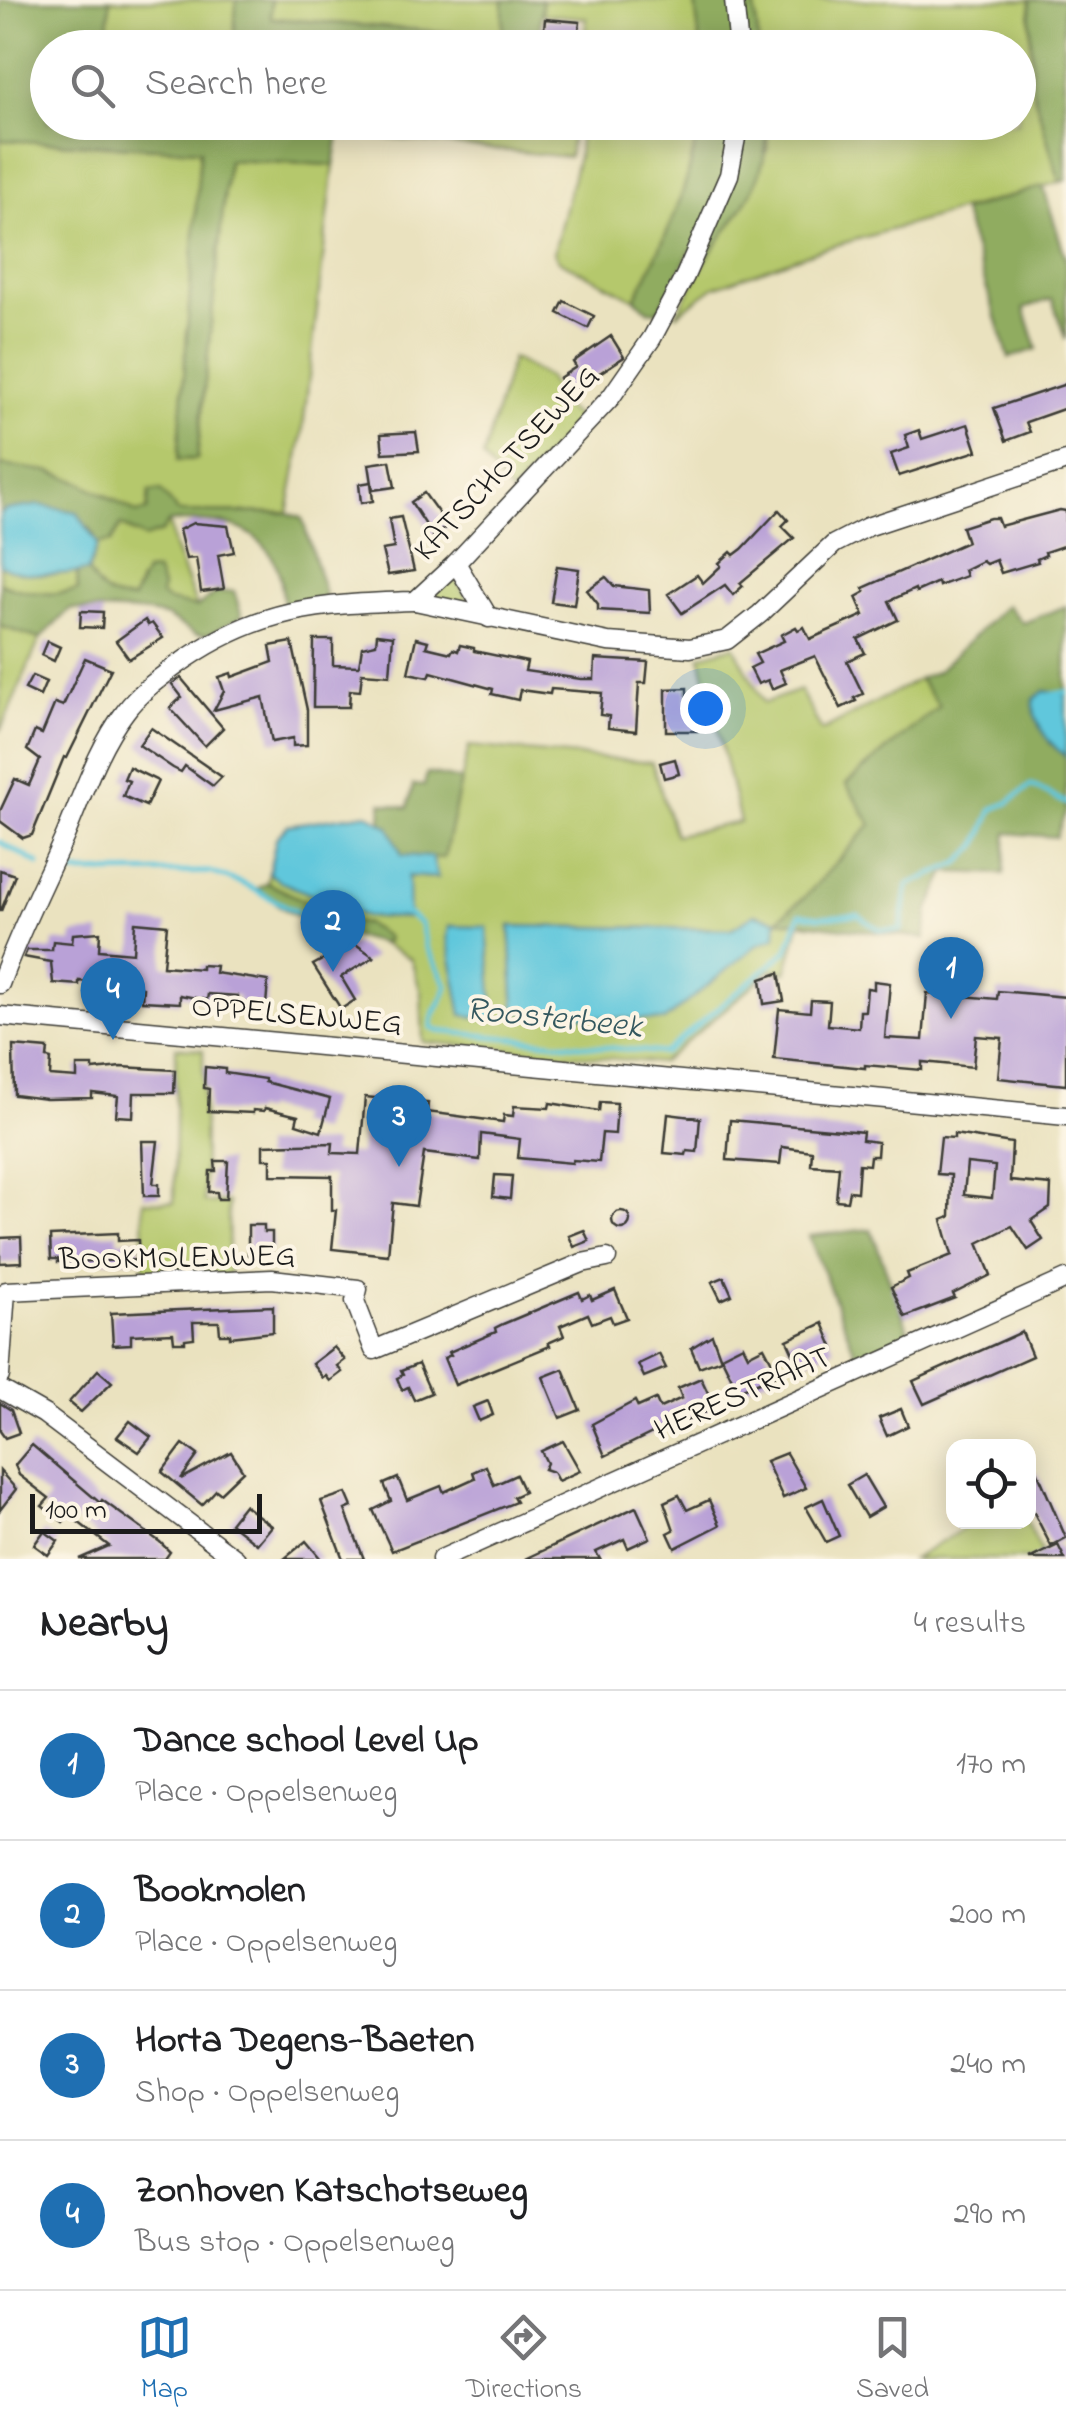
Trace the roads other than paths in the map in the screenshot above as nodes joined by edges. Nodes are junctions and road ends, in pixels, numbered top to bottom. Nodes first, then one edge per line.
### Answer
1 (734, 0) edge
2 (736, 30) edge
3 (736, 140) edge
4 (1066, 461) edge
5 (456, 564) junction
6 (416, 601) junction
7 (489, 618) junction
8 (0, 984) edge
9 (0, 1016) edge
10 (1066, 1116) edge
11 (608, 1258) dead end
12 (1066, 1279) edge
13 (0, 1376) edge
14 (0, 1390) edge
15 (236, 1559) edge
16 (441, 1559) edge

1 - 2 street
3 - 5 street, KATSCHOTSEWEG
4 - 7 street
5 - 6 street, KATSCHOTSEWEG
5 - 7 street
6 - 7 street
6 - 8 street, KATSCHOTSEWEG
9 - 10 street, OPPELSENWEG
11 - 13 street, BOOKMOLENWEG
12 - 16 street, HERESTRAAT
14 - 15 street

